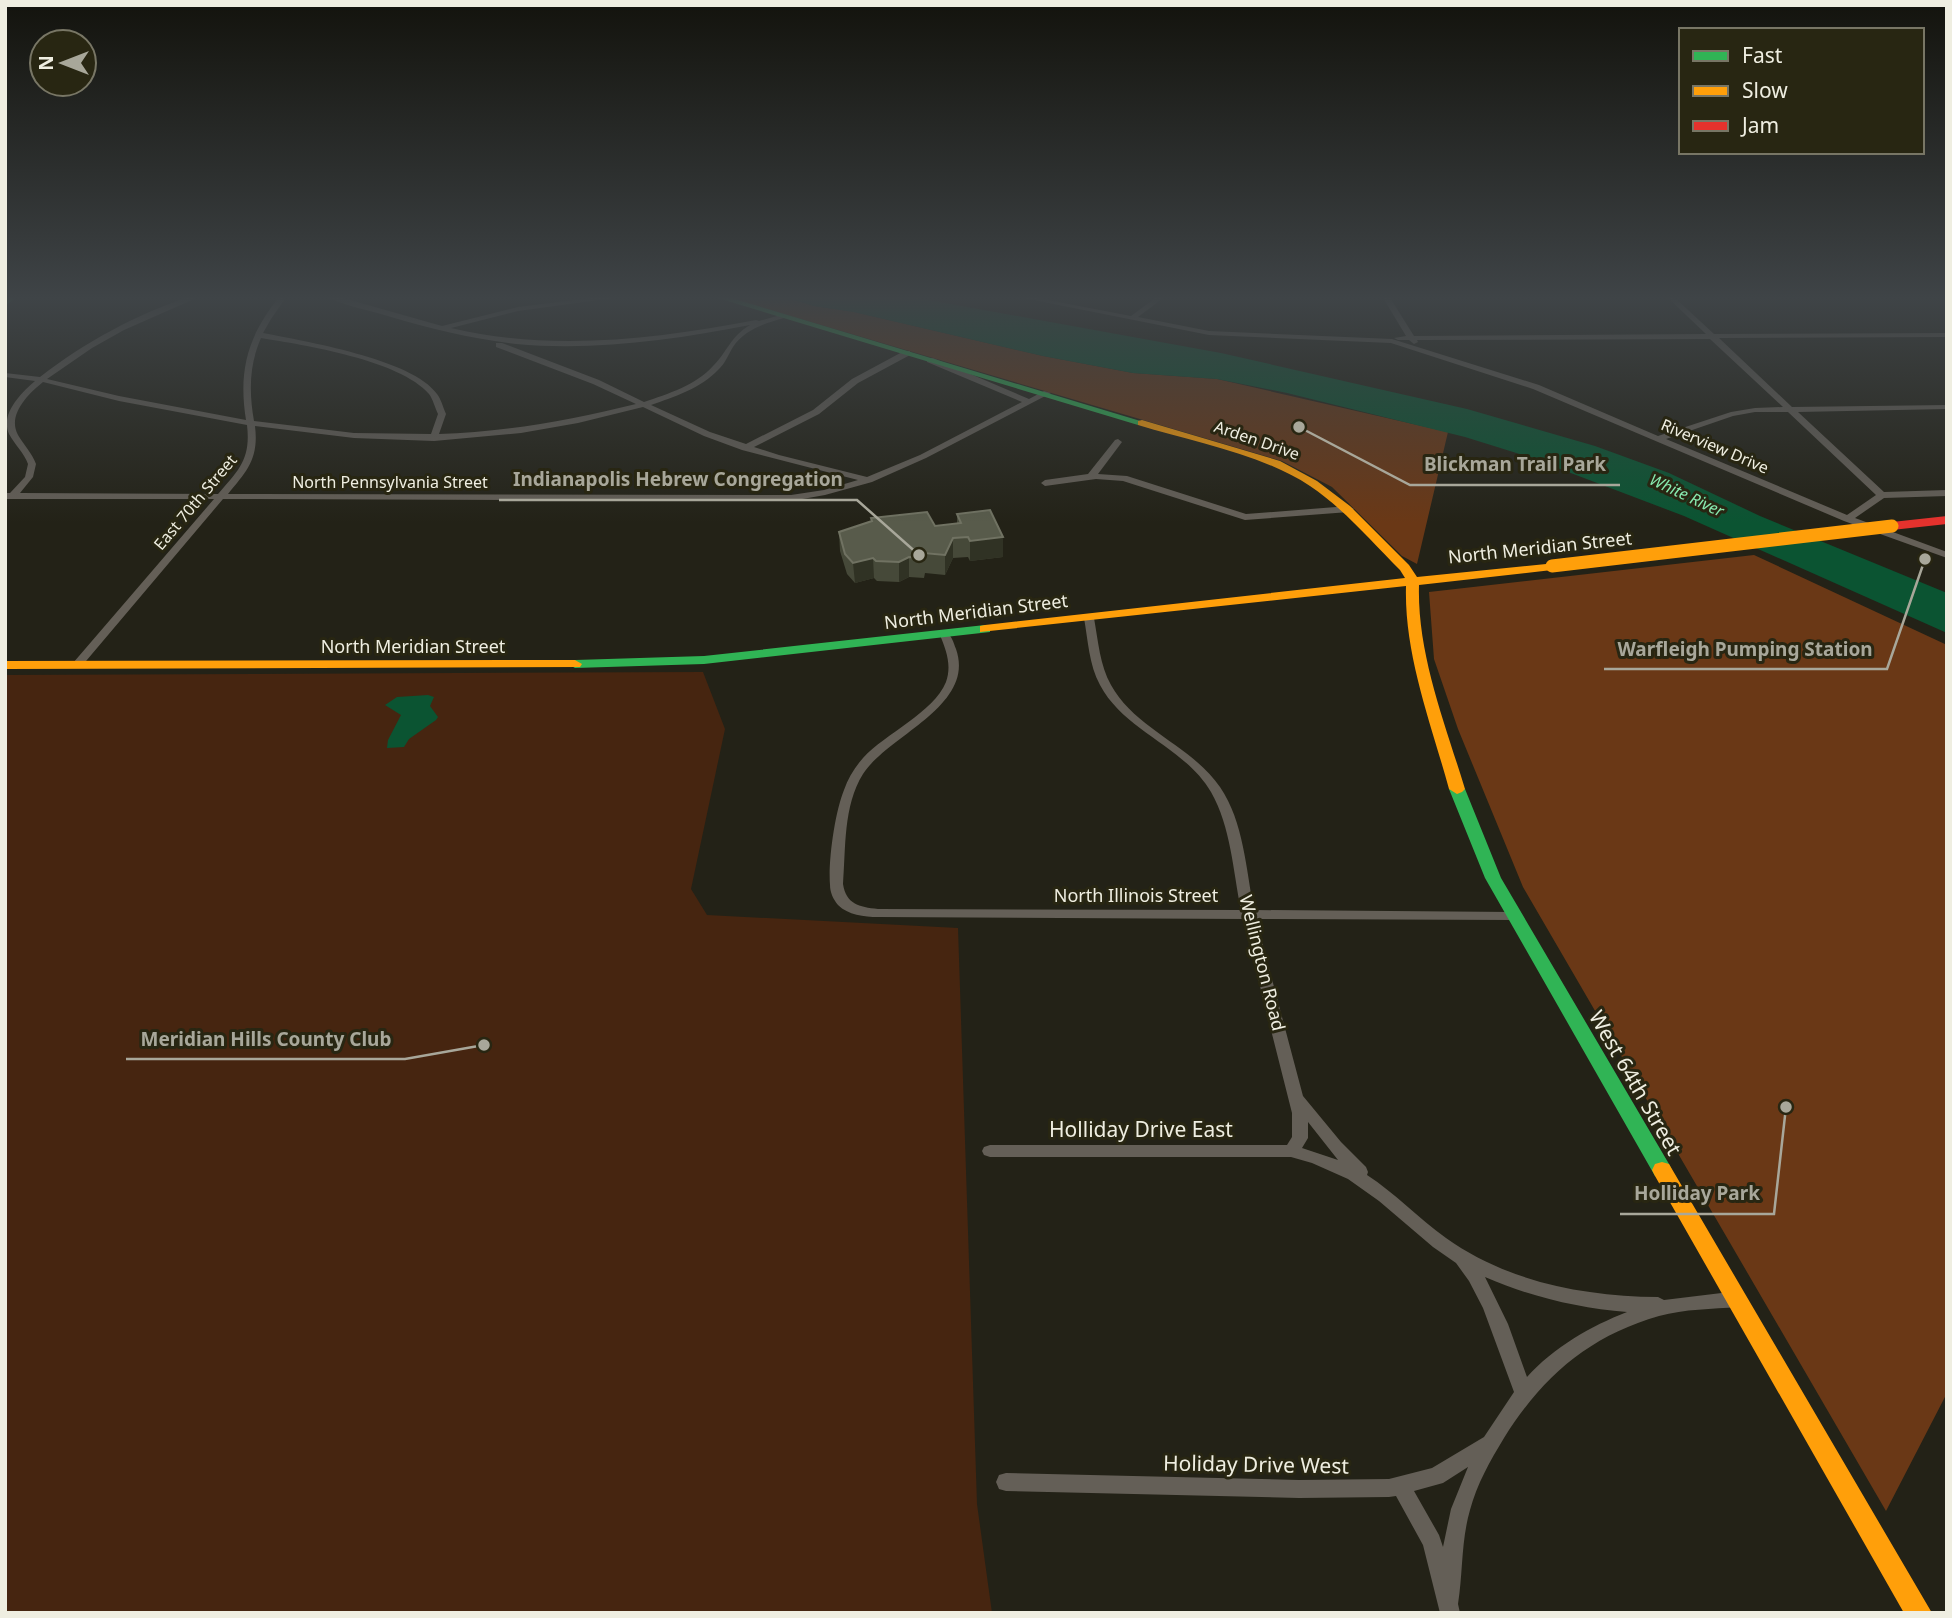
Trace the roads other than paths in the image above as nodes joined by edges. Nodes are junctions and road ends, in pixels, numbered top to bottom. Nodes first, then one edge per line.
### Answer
1 (51, 372) edge
2 (248, 372) edge
3 (395, 372) edge
4 (571, 372) edge
5 (712, 372) edge
6 (873, 372) edge
7 (957, 372) edge
8 (971, 372) edge
9 (1489, 372) edge
10 (1750, 372) edge
11 (5, 375) edge
12 (40, 379) junction
13 (1047, 393) junction
14 (1029, 402) junction
15 (641, 405) junction
16 (1947, 407) edge
17 (1789, 408) junction
18 (252, 424) junction
19 (433, 438) junction
20 (1658, 439) junction
21 (1118, 442) dead end
22 (745, 448) junction
23 (1091, 477) junction
24 (869, 480) junction
25 (1045, 483) dead end
26 (1947, 493) edge
27 (1882, 495) junction
28 (9, 496) edge
29 (220, 497) junction
30 (1349, 509) junction
31 (1847, 519) junction
32 (1947, 520) edge
33 (1947, 555) edge
34 (1413, 581) junction
35 (1089, 618) junction
36 (945, 635) junction
37 (5, 665) edge
38 (77, 665) junction
39 (1248, 914) junction
40 (1513, 916) junction
41 (1294, 1088) junction
42 (990, 1151) dead end
43 (1291, 1151) junction
44 (1369, 1181) junction
45 (1463, 1258) junction
46 (1738, 1299) junction
47 (1677, 1305) junction
48 (1524, 1393) junction
49 (1492, 1439) junction
50 (1006, 1482) dead end
51 (1401, 1486) junction
52 (1449, 1609) edge
53 (1919, 1613) edge

1 - 12 street
2 - 18 street, East 70th Street
3 - 19 street
4 - 15 street
5 - 15 street
6 - 22 street
7 - 14 street, Arden Drive
8 - 13 street, Arden Drive
9 - 20 street, Riverview Drive
10 - 17 street
11 - 12 street
12 - 18 street
12 - 28 street
13 - 14 street, North Pennsylvania Street
13 - 30 street, Arden Drive
14 - 24 street, North Pennsylvania Street
15 - 19 street
15 - 22 street
16 - 17 street
17 - 20 street
17 - 27 street
18 - 19 street
18 - 29 street, East 70th Street
20 - 31 street, Riverview Drive
21 - 23 street
22 - 24 street
23 - 25 street
23 - 30 street
24 - 29 street, North Pennsylvania Street
26 - 27 street
27 - 31 street
28 - 29 street, North Pennsylvania Street
29 - 38 street, East 70th Street
30 - 34 street, Arden Drive
31 - 33 street, Riverview Drive
32 - 34 street, North Meridian Street, bridge
34 - 35 street, North Meridian Street
34 - 40 street, West 64th Street
35 - 36 street, North Meridian Street
35 - 39 street, Wellington Road
36 - 38 street, North Meridian Street
36 - 39 street, North Illinois Street
37 - 38 street, North Meridian Street
39 - 40 street, North Illinois Street
39 - 41 street, Wellington Road
40 - 46 street, West 64th Street
41 - 43 street, Wellington Road
41 - 44 street
42 - 43 street, Holliday Drive East
43 - 44 street
44 - 45 street
45 - 47 street
45 - 48 street
46 - 47 street
46 - 53 street, West 64th Street
47 - 48 street
48 - 49 street
49 - 51 street, Holiday Drive West
49 - 52 street
50 - 51 street, Holiday Drive West
51 - 52 street

